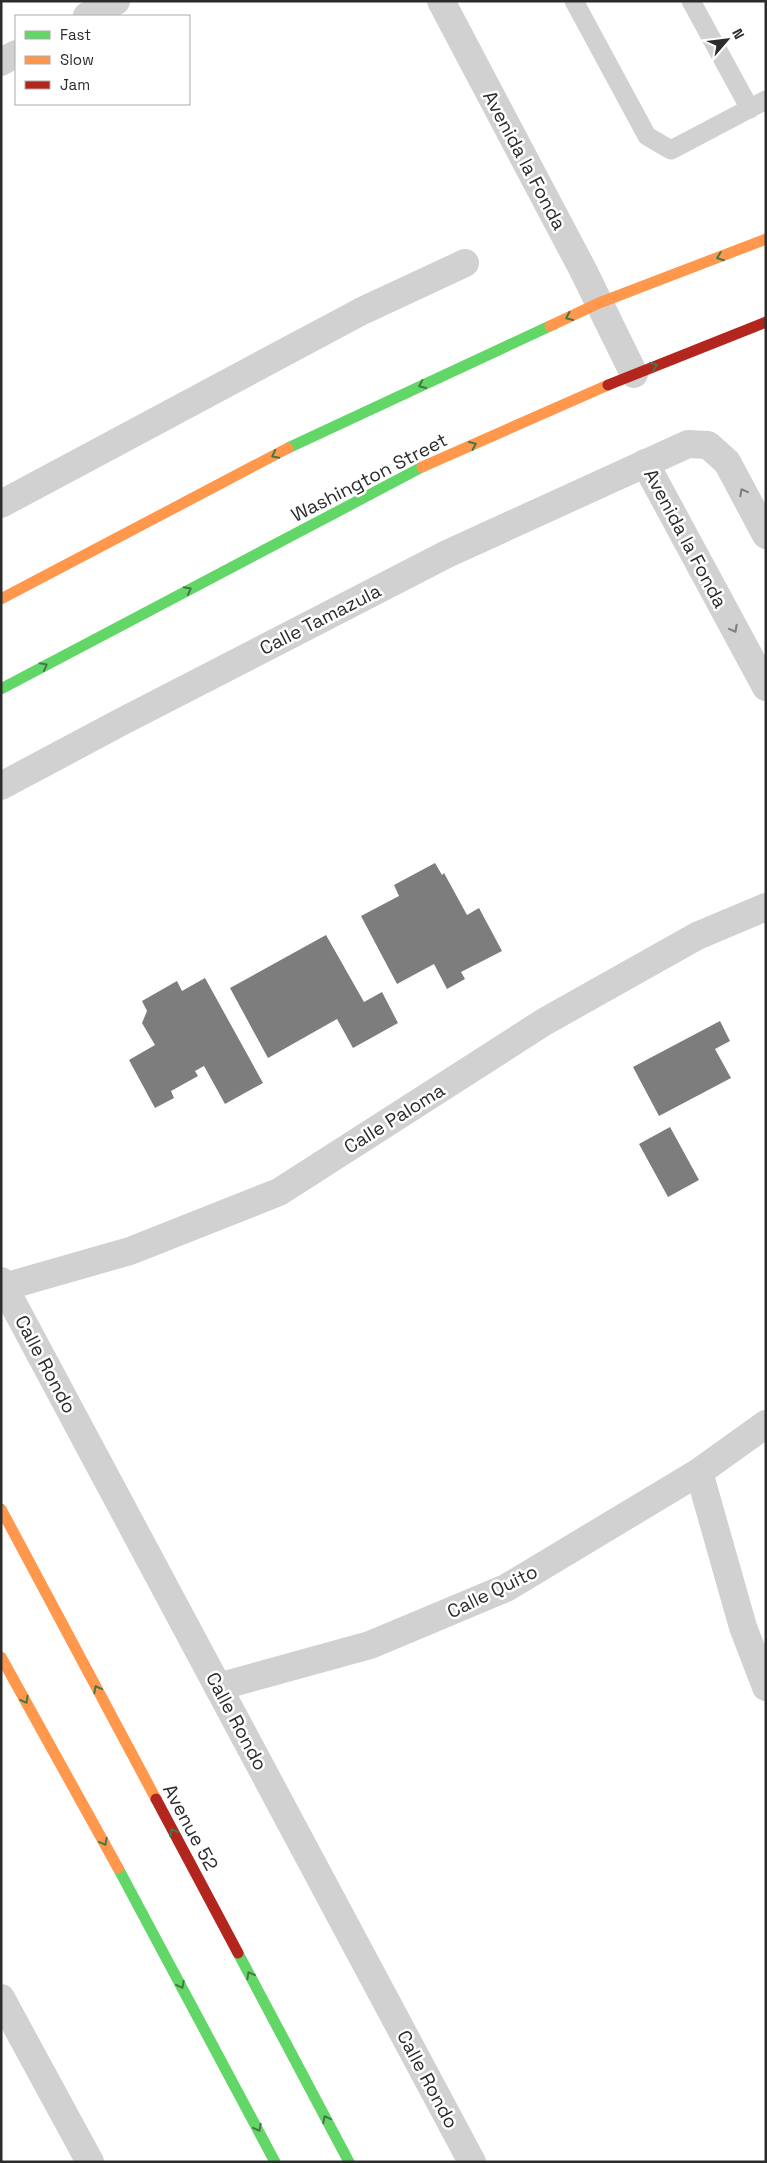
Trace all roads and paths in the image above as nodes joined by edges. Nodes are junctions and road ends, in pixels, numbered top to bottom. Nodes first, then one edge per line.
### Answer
1 (116, 1) edge
2 (441, 1) edge
3 (574, 1) edge
4 (691, 1) edge
5 (90, 15) edge
6 (15, 55) edge
7 (1, 62) edge
8 (758, 104) edge
9 (766, 240) edge
10 (465, 263) dead end
11 (599, 303) junction
12 (766, 322) edge
13 (634, 374) junction
14 (645, 462) junction
15 (1, 504) edge
16 (766, 535) edge
17 (1, 599) edge
18 (766, 687) edge
19 (1, 689) edge
20 (1, 786) edge
21 (766, 907) edge
22 (3, 1284) edge
23 (766, 1424) edge
24 (699, 1472) junction
25 (1, 1510) edge
26 (1, 1657) edge
27 (218, 1687) junction
28 (766, 1687) edge
29 (1, 1998) edge
30 (90, 2162) edge
31 (275, 2162) edge
32 (350, 2162) edge
33 (472, 2162) edge

1 - 5 street
2 - 11 street, Avenida la Fonda
3 - 8 lane
4 - 8 lane
6 - 7 street
9 -> 11 main road
10 - 15 street
11 - 13 street, Avenida la Fonda
11 -> 17 main road
13 -> 12 main road, Washington Street
19 -> 13 main road, Washington Street
16 -> 14 street, Avenida la Fonda
14 -> 18 street, Avenida la Fonda
14 - 20 street, Calle Tamazula
21 - 22 street, Calle Paloma
22 - 27 street, Calle Rondo
23 - 24 street, Calle Quito
24 - 27 street, Calle Quito
24 - 28 street
32 -> 25 main road, Avenue 52
26 -> 31 main road
27 - 33 street, Calle Rondo
29 - 30 street

